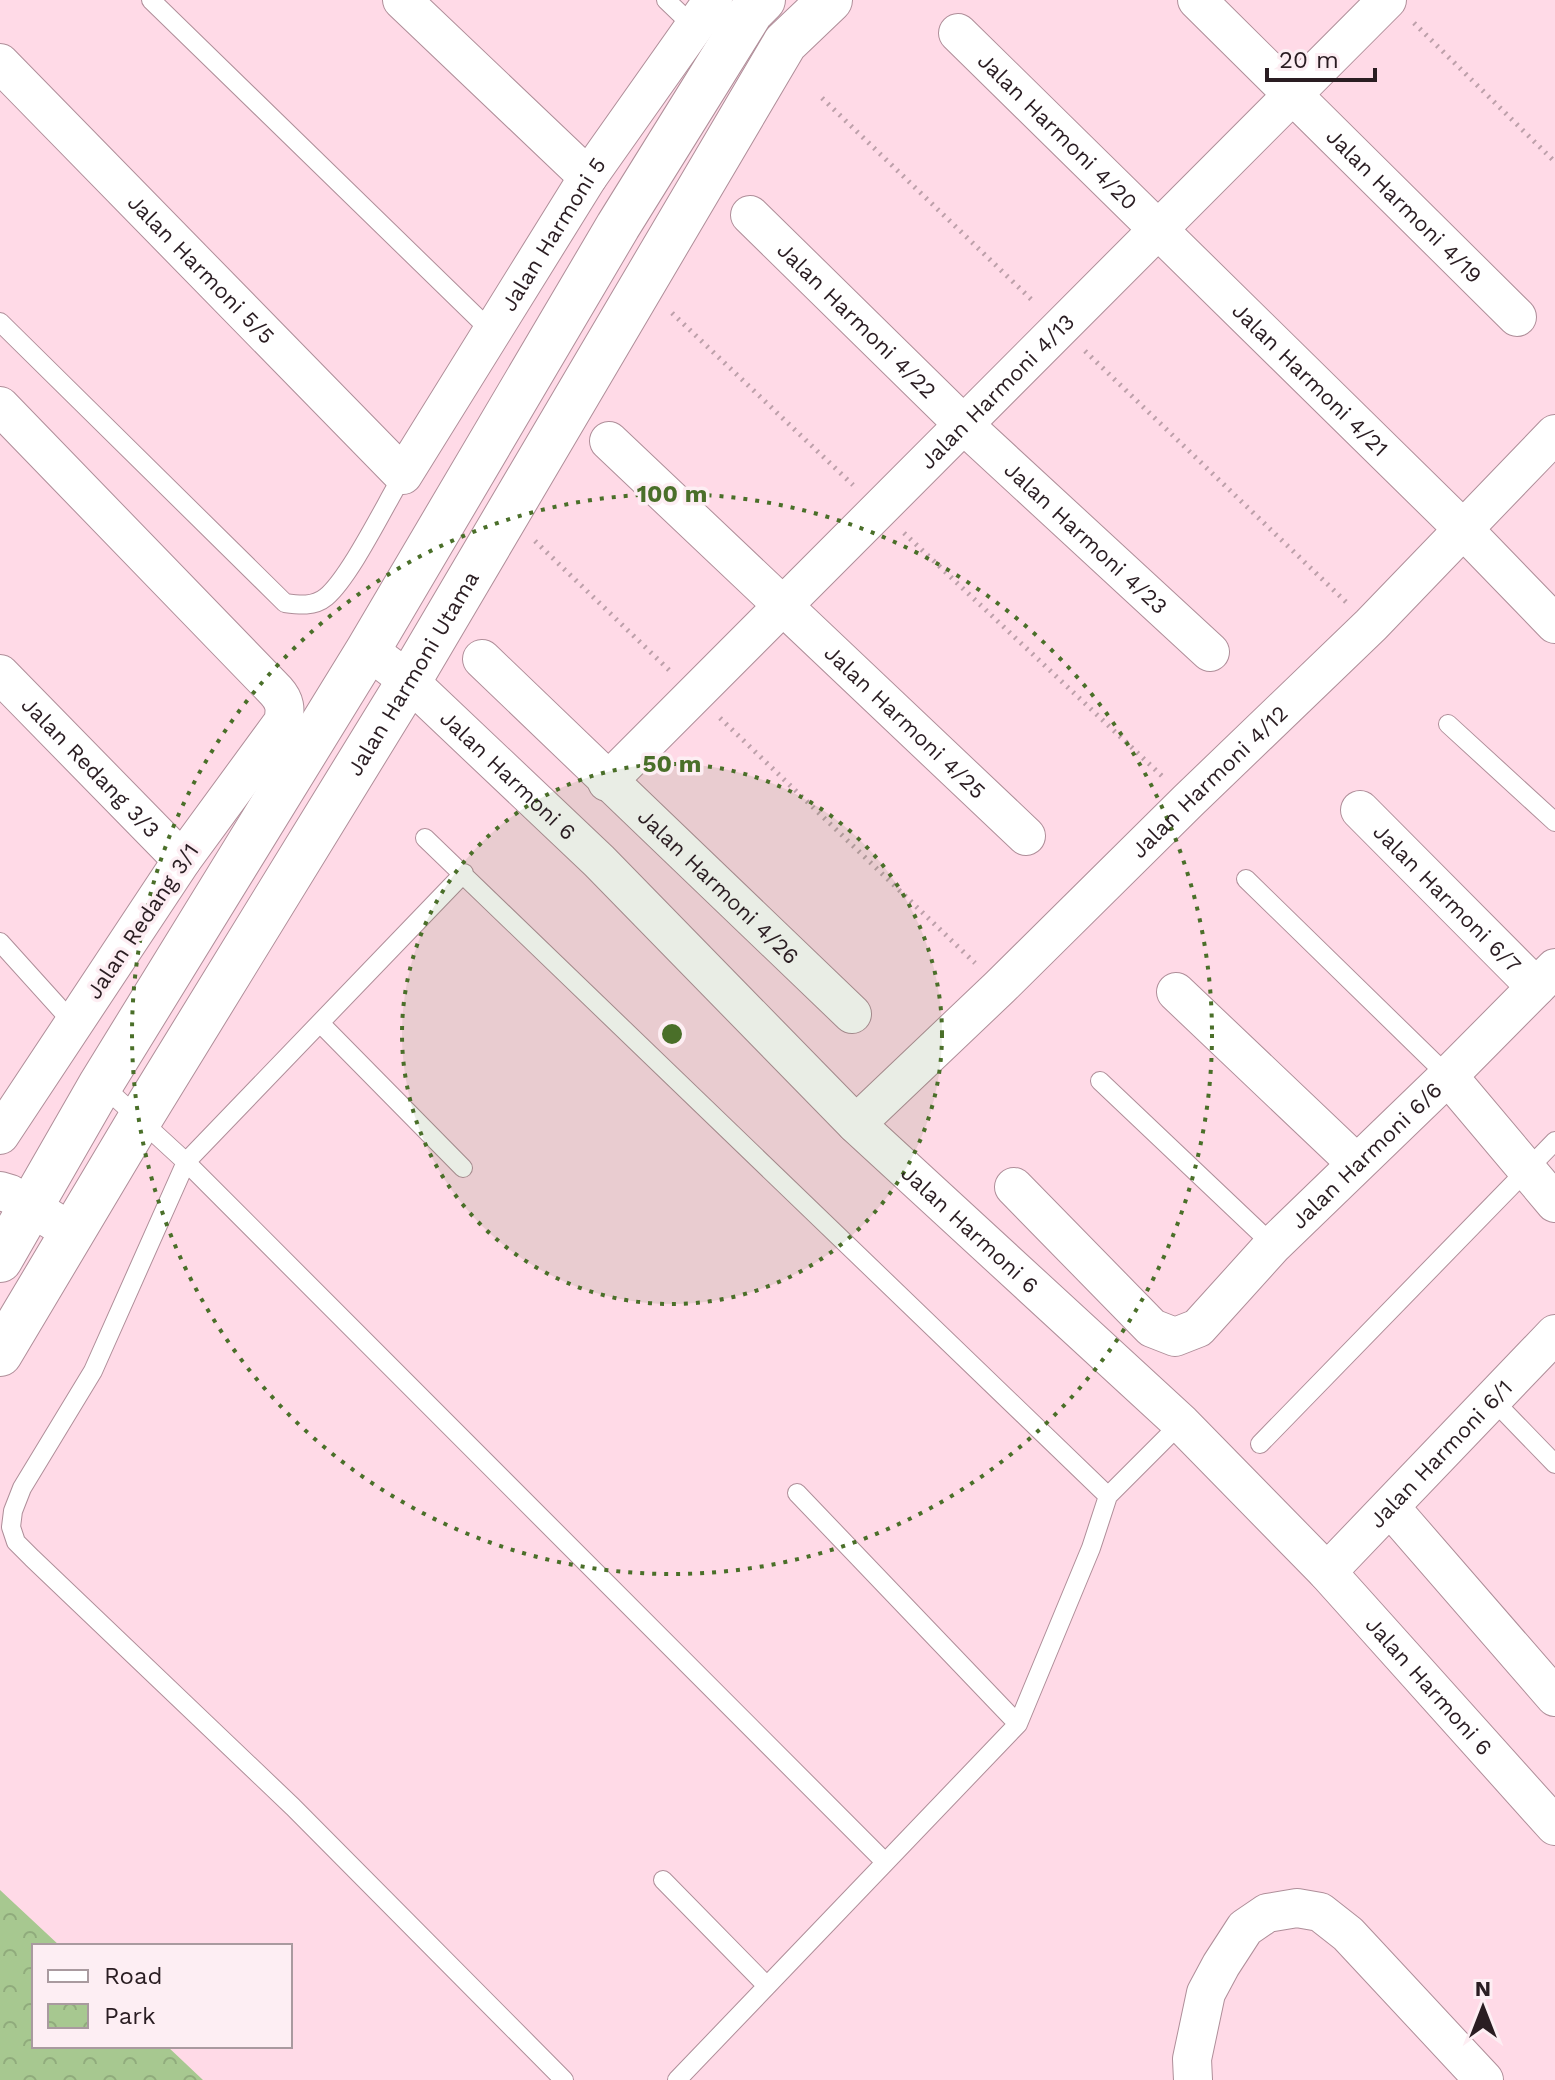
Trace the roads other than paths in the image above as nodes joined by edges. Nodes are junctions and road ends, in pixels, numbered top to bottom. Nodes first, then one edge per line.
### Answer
1 (151, 0) edge
2 (402, 0) edge
3 (666, 0) edge
4 (763, 0) edge
5 (830, 0) edge
6 (1197, 0) edge
7 (1400, 11) edge
8 (703, 13) edge
9 (958, 33) dead end
10 (0, 63) edge
11 (1293, 95) junction
12 (588, 177) junction
13 (750, 215) dead end
14 (1158, 230) junction
15 (1517, 317) dead end
16 (0, 322) edge
17 (491, 331) junction
18 (0, 406) edge
19 (964, 425) junction
20 (1555, 434) edge
21 (609, 441) dead end
22 (403, 475) junction
23 (1464, 530) junction
24 (783, 606) junction
25 (1555, 624) edge
26 (368, 650) junction
27 (1210, 652) dead end
28 (482, 659) dead end
29 (0, 674) edge
30 (409, 681) junction
31 (1448, 724) dead end
32 (607, 782) junction
33 (1360, 810) dead end
34 (1555, 822) edge
35 (1026, 836) dead end
36 (425, 838) dead end
37 (182, 860) junction
38 (464, 873) junction
39 (1246, 879) dead end
40 (0, 942) edge
41 (1546, 978) edge
42 (1176, 992) dead end
43 (852, 1014) dead end
44 (320, 1023) junction
45 (74, 1024) junction
46 (1448, 1076) junction
47 (1100, 1081) dead end
48 (101, 1084) junction
49 (140, 1119) junction
50 (856, 1124) junction
51 (0, 1135) edge
52 (1555, 1141) edge
53 (186, 1162) junction
54 (1356, 1163) junction
55 (463, 1168) dead end
56 (1528, 1168) junction
57 (1014, 1187) dead end
58 (1555, 1203) edge
59 (9, 1223) edge
60 (1273, 1245) junction
61 (64, 1247) junction
62 (1555, 1334) edge
63 (0, 1354) edge
64 (1493, 1400) junction
65 (1181, 1423) junction
66 (1260, 1444) dead end
67 (1555, 1464) edge
68 (797, 1493) dead end
69 (1108, 1496) junction
70 (1390, 1507) junction
71 (1327, 1572) junction
72 (1555, 1697) edge
73 (1018, 1724) junction
74 (1555, 1826) edge
75 (885, 1862) junction
76 (663, 1880) dead end
77 (767, 1986) junction
78 (564, 2080) edge
79 (677, 2080) edge
80 (1193, 2080) edge
81 (1484, 2080) edge

1 - 17 lane
2 - 12 street
3 - 8 lane
4 - 26 main road
5 - 30 main road, Jalan Harmoni Utama
6 - 11 street, Jalan Harmoni 4/19
7 - 11 street, Jalan Harmoni 4/13
8 - 12 street, Jalan Harmoni 5
9 - 14 street, Jalan Harmoni 4/20
10 - 22 street, Jalan Harmoni 5/5
11 - 14 street, Jalan Harmoni 4/13
11 - 15 street, Jalan Harmoni 4/19
12 - 17 street, Jalan Harmoni 5
13 - 19 street, Jalan Harmoni 4/22
14 - 19 street, Jalan Harmoni 4/13
14 - 23 street, Jalan Harmoni 4/21
16 - 22 lane
17 - 22 street, Jalan Harmoni 5
18 - 37 street, Jalan Redang 3/1
19 - 24 street, Jalan Harmoni 4/13
19 - 27 street, Jalan Harmoni 4/23
20 - 23 street, Jalan Harmoni 4/12
21 - 24 street, Jalan Harmoni 4/25
23 - 25 street, Jalan Harmoni 4/21
23 - 50 street, Jalan Harmoni 4/12
24 - 32 street, Jalan Harmoni 4/13
24 - 35 street, Jalan Harmoni 4/25
26 - 30 street, Jalan Harmoni 6
26 - 48 main road
28 - 32 street, Jalan Harmoni 4/26
29 - 37 street, Jalan Redang 3/3
30 - 49 main road, Jalan Harmoni Utama
30 - 50 street, Jalan Harmoni 6
31 - 34 lane
32 - 43 street, Jalan Harmoni 4/26
33 - 41 street, Jalan Harmoni 6/7
36 - 38 lane
37 - 45 street, Jalan Redang 3/1
38 - 44 lane
38 - 69 lane
39 - 46 lane
40 - 45 lane
41 - 46 street, Jalan Harmoni 6/6
42 - 54 street
44 - 53 lane
44 - 55 lane
45 - 51 street, Jalan Redang 3/1
46 - 54 street, Jalan Harmoni 6/6
46 - 56 street
47 - 60 lane
48 - 49 lane
48 - 59 main road
49 - 53 lane
49 - 61 main road, Jalan Harmoni Utama
50 - 65 street, Jalan Harmoni 6
52 - 56 lane
53 - 75 lane
53 - 78 lane
54 - 60 street, Jalan Harmoni 6/6
56 - 58 street
56 - 66 lane
57 - 60 street, Jalan Harmoni 6/6
59 - 61 street
61 - 63 main road, Jalan Harmoni Utama
62 - 64 street, Jalan Harmoni 6/1
64 - 67 lane
64 - 70 street, Jalan Harmoni 6/1
65 - 69 lane
65 - 71 street, Jalan Harmoni 6
68 - 73 lane
69 - 73 lane
70 - 71 street, Jalan Harmoni 6/1
70 - 72 street
71 - 74 street, Jalan Harmoni 6
73 - 75 lane
75 - 77 lane
76 - 77 lane
77 - 79 lane
80 - 81 street

